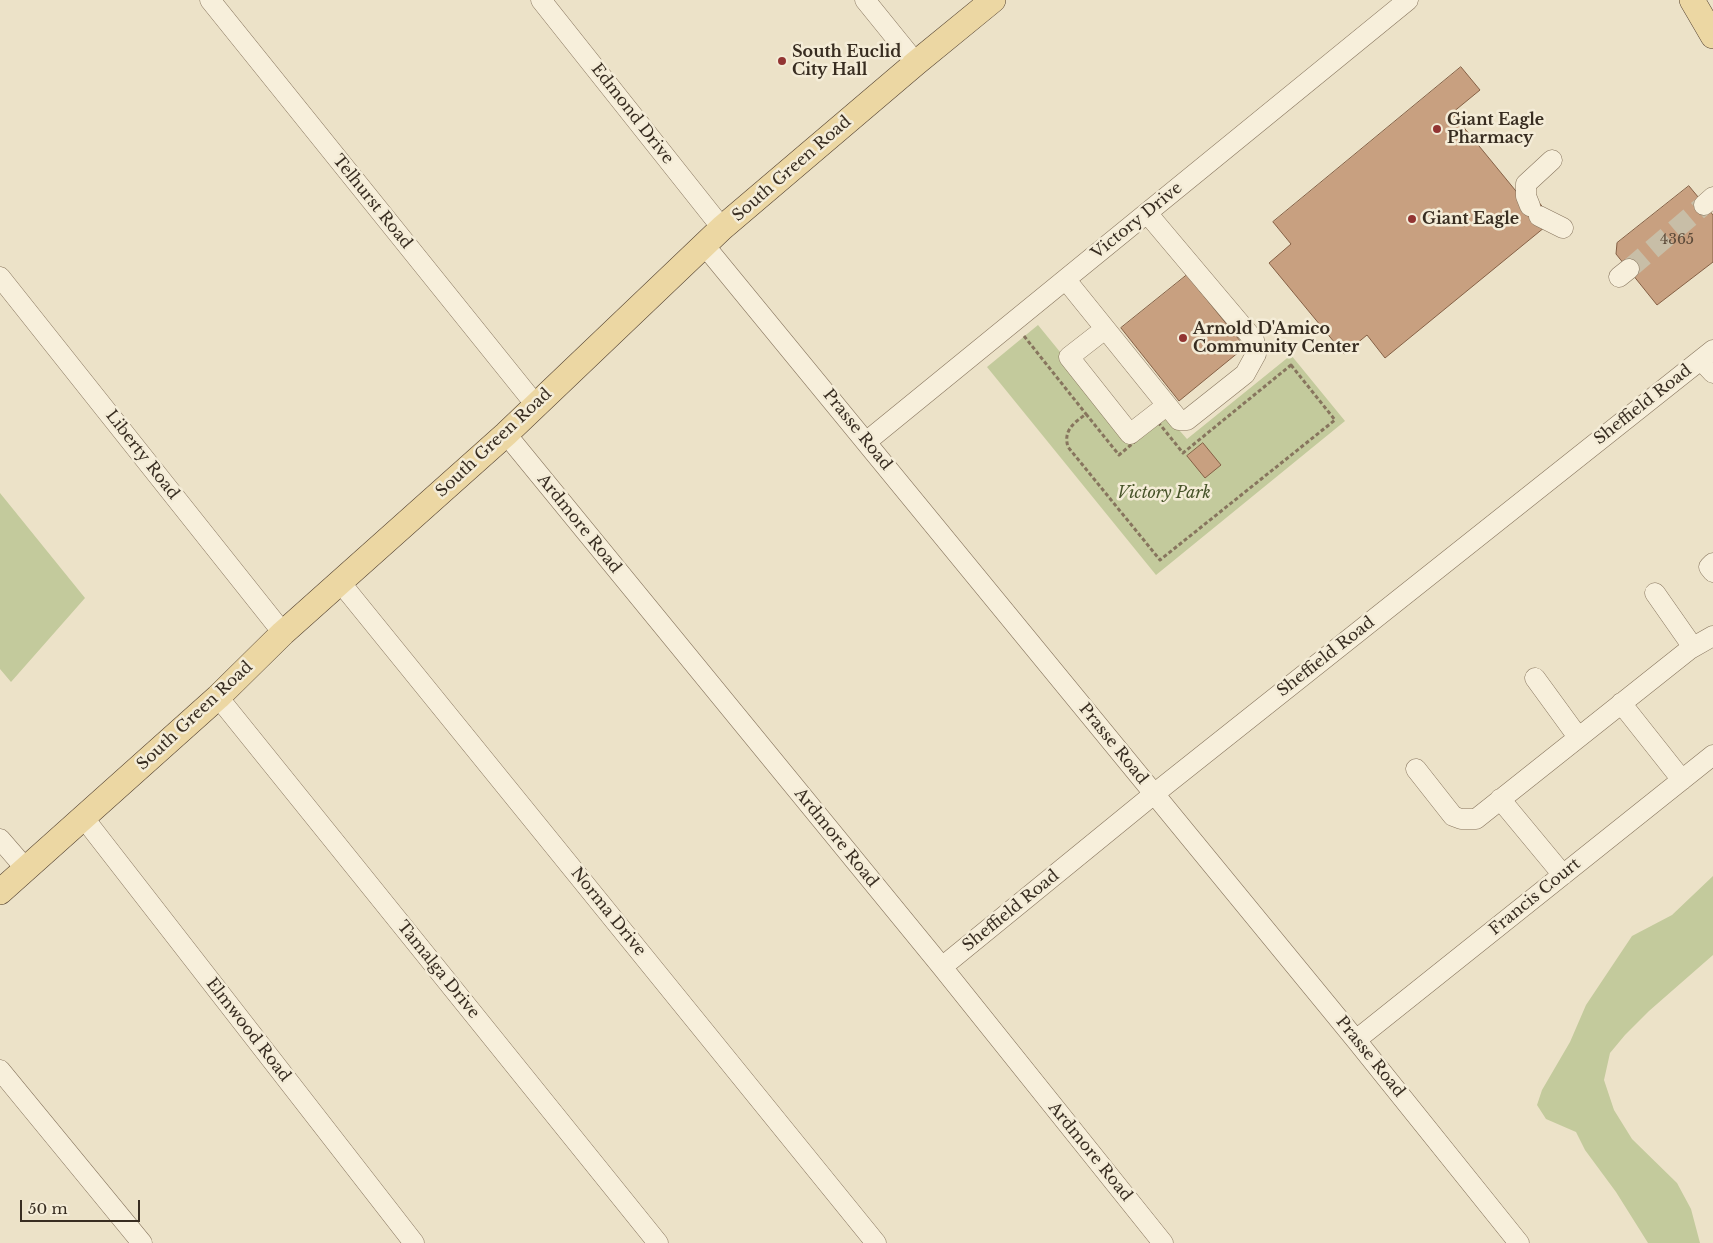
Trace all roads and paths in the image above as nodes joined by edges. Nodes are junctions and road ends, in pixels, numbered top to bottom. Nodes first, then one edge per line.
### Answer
1 (210, 0) edge
2 (541, 0) edge
3 (865, 0) edge
4 (993, 0) edge
5 (1408, 0) edge
6 (1692, 0) edge
7 (1713, 36) edge
8 (916, 63) junction
9 (1552, 160) dead end
10 (1147, 213) junction
11 (722, 228) junction
12 (1563, 228) dead end
13 (705, 246) junction
14 (0, 276) edge
15 (1066, 280) junction
16 (1106, 329) junction
17 (1024, 336) dead end
18 (1709, 361) edge
19 (535, 404) junction
20 (1166, 406) junction
21 (1086, 414) junction
22 (506, 434) junction
23 (866, 442) junction
24 (1713, 563) edge
25 (1713, 572) edge
26 (340, 582) junction
27 (1655, 593) dead end
28 (283, 633) junction
29 (1713, 636) edge
30 (1690, 649) junction
31 (1535, 678) dead end
32 (218, 698) junction
33 (1621, 703) junction
34 (1578, 737) junction
35 (1713, 755) edge
36 (1416, 769) dead end
37 (1682, 780) junction
38 (1154, 794) junction
39 (1500, 799) junction
40 (83, 817) junction
41 (0, 839) edge
42 (26, 869) junction
43 (1563, 875) junction
44 (0, 892) edge
45 (942, 967) junction
46 (1356, 1040) junction
47 (0, 1070) edge
48 (142, 1243) edge
49 (414, 1243) edge
50 (658, 1243) edge
51 (876, 1243) edge
52 (1163, 1243) edge
53 (1519, 1243) edge

1 - 19 street, Telhurst Road
2 - 11 street, Edmond Drive
3 - 8 street
4 - 8 main road, South Green Road
5 - 10 street, Victory Drive
6 - 7 main road
8 - 11 main road, South Green Road
9 - 12 street
10 - 15 street, Victory Drive
10 - 20 street
11 - 13 main road, South Green Road
13 - 19 main road, South Green Road
13 - 23 street, Prasse Road
14 - 28 street, Liberty Road
15 - 16 street
15 - 23 street, Victory Drive
16 - 20 street
16 - 20 street
17 - 21 path
18 - 38 street, Sheffield Road
19 - 22 main road, South Green Road
21 - 21 path
22 - 26 main road, South Green Road
22 - 45 street, Ardmore Road
23 - 38 street, Prasse Road
24 - 25 street
26 - 28 main road, South Green Road
26 - 51 street, Norma Drive
27 - 30 street
28 - 32 main road, South Green Road
29 - 30 street
30 - 33 street
31 - 34 street
32 - 40 main road, South Green Road
32 - 50 street, Tamalga Drive
33 - 34 street
33 - 37 street
34 - 39 street
35 - 37 street, Francis Court
36 - 39 street
37 - 43 street, Francis Court
38 - 45 street, Sheffield Road
38 - 46 street, Prasse Road
39 - 43 street
40 - 42 main road, South Green Road
40 - 49 street, Elmwood Road
41 - 42 street
42 - 44 main road, South Green Road
43 - 46 street, Francis Court
45 - 52 street, Ardmore Road
46 - 53 street, Prasse Road
47 - 48 street

